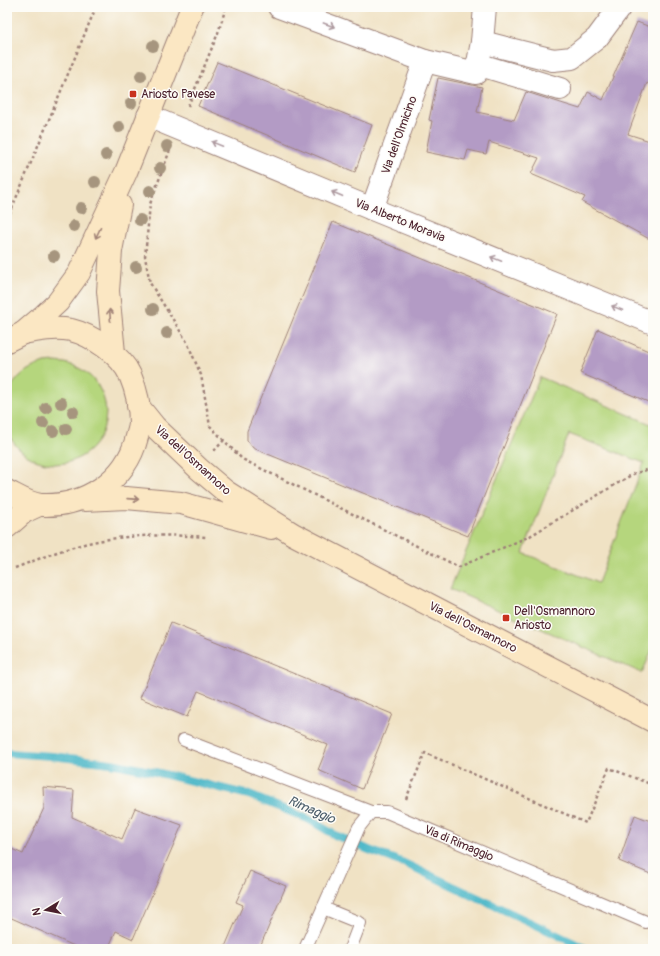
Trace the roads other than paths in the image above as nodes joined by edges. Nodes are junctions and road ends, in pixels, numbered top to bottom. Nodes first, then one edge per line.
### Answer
1 (192, 7) edge
2 (279, 7) edge
3 (485, 7) edge
4 (620, 7) edge
5 (482, 42) junction
6 (425, 61) junction
7 (477, 64) junction
8 (560, 89) dead end
9 (148, 116) junction
10 (126, 172) junction
11 (372, 209) junction
12 (653, 323) edge
13 (15, 337) edge
14 (114, 353) junction
15 (138, 406) junction
16 (7, 491) edge
17 (80, 500) junction
18 (39, 505) junction
19 (7, 527) edge
20 (293, 534) junction
21 (653, 721) edge
22 (184, 740) dead end
23 (371, 812) junction
24 (323, 908) junction
25 (646, 922) dead end
26 (305, 949) edge
27 (350, 949) edge

1 - 9 street
2 -> 6 street
3 - 5 street
4 - 5 street
5 - 7 street
6 - 7 street
6 - 11 street, Via dell'Olmicino
7 - 8 street
9 - 10 street
11 -> 9 street, Via Alberto Moravia
10 -> 13 street
14 -> 10 street
12 -> 11 street, Via Alberto Moravia
13 - 14 street
14 - 15 street
15 - 17 street
15 - 20 street, Via dell'Osmannoro
16 - 18 street
17 - 18 street
17 -> 20 street, Via dell'Osmannoro
18 - 19 street
20 - 21 street, Via dell'Osmannoro
22 - 23 lane, Via di Rimaggio
23 - 24 lane
23 - 25 lane, Via di Rimaggio
24 - 26 lane
24 - 27 lane

